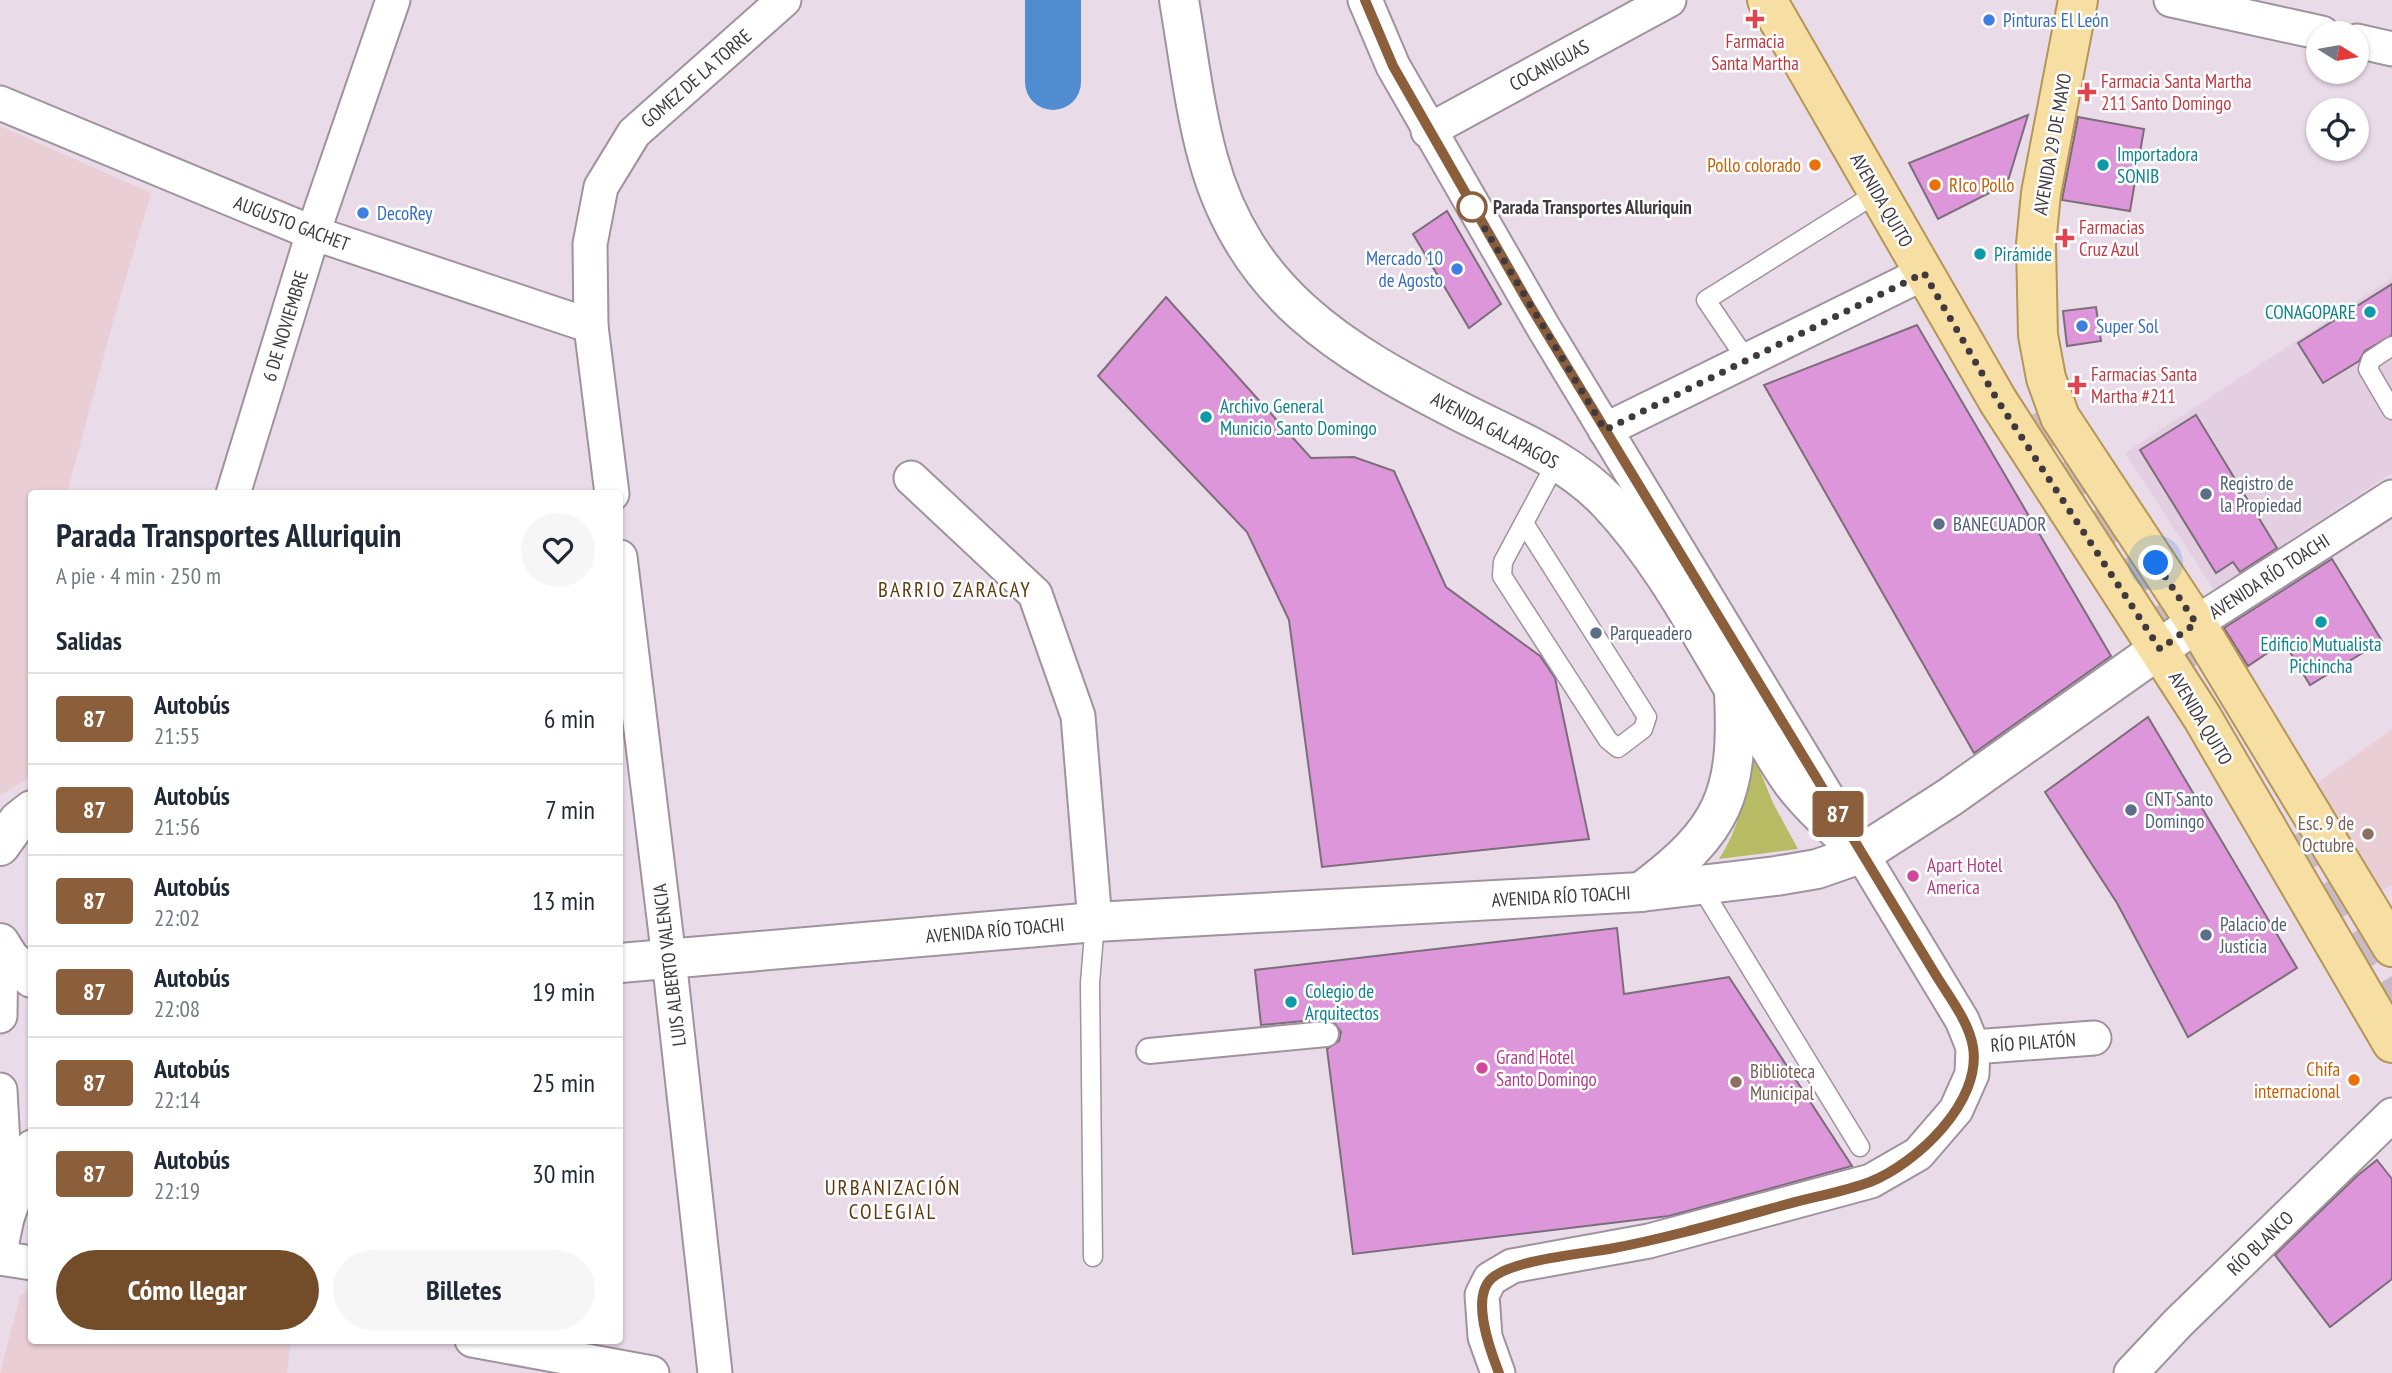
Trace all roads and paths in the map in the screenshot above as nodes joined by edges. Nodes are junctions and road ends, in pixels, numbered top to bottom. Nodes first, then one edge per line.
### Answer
1 (393, 0) edge
2 (784, 0) edge
3 (1179, 0) edge
4 (1365, 0) edge
5 (1669, 0) edge
6 (1767, 0) edge
7 (2078, 0) edge
8 (2171, 0) edge
9 (2306, 30) edge
10 (2370, 44) edge
11 (2392, 49) edge
12 (0, 103) edge
13 (1428, 131) junction
14 (1874, 187) junction
15 (2041, 193) junction
16 (313, 233) junction
17 (1924, 273) junction
18 (591, 326) junction
19 (2392, 346) edge
20 (1746, 359) junction
21 (2392, 411) edge
22 (1605, 430) junction
23 (1557, 461) junction
24 (911, 478) dead end
25 (234, 490) edge
26 (612, 490) edge
27 (2392, 497) edge
28 (1524, 523) junction
29 (623, 582) edge
30 (2196, 623) junction
31 (2160, 649) junction
32 (1734, 692) junction
33 (28, 812) edge
34 (28, 813) edge
35 (0, 822) edge
36 (0, 845) edge
37 (1863, 853) junction
38 (1701, 887) junction
39 (1641, 892) junction
40 (1095, 922) junction
41 (0, 944) edge
42 (2392, 947) edge
43 (669, 959) junction
44 (623, 963) edge
45 (28, 975) edge
46 (0, 1016) edge
47 (1325, 1034) dead end
48 (2094, 1038) dead end
49 (2392, 1043) edge
50 (1973, 1046) junction
51 (1149, 1051) dead end
52 (0, 1090) edge
53 (2392, 1115) edge
54 (1860, 1147) dead end
55 (28, 1158) edge
56 (8, 1218) junction
57 (0, 1252) edge
58 (1093, 1257) dead end
59 (0, 1258) edge
60 (28, 1262) edge
61 (494, 1344) edge
62 (652, 1373) edge
63 (715, 1373) edge
64 (1499, 1373) edge
65 (2131, 1373) edge

1 - 16 street, 6 DE NOVIEMBRE
2 - 18 street, GOMEZ DE LA TORRE
3 - 23 main road, AVENIDA GALAPAGOS
4 - 13 street, RÍO PILATÓN
5 - 13 street, COCANIGUAS
6 - 14 main road, AVENIDA QUITO
7 - 15 main road, AVENIDA 29 DE MAYO
8 - 9 street
10 - 11 street
12 - 16 street, AUGUSTO GACHET
13 - 22 street, RÍO PILATÓN
14 - 15 main road
14 - 17 main road, AVENIDA QUITO
14 - 20 lane
15 - 30 main road, AVENIDA 29 DE MAYO
16 - 18 street, AUGUSTO GACHET
16 - 25 street, 6 DE NOVIEMBRE
17 - 20 street
17 - 31 main road, AVENIDA QUITO
18 - 26 street
19 - 21 lane
20 - 22 street
22 - 37 street, RÍO PILATÓN
23 - 28 lane
23 - 32 main road, AVENIDA GALAPAGOS
24 - 40 street
27 - 30 street, AVENIDA RÍO TOACHI
28 - 28 lane
29 - 43 street, LUIS ALBERTO VALENCIA
30 - 31 main road, AVENIDA RÍO TOACHI
30 - 42 main road
31 - 37 main road, AVENIDA RÍO TOACHI
31 - 49 main road, AVENIDA QUITO
32 - 37 main road, AVENIDA GALAPAGOS
32 - 39 main road
33 - 35 main road
34 - 36 main road
37 - 38 main road, AVENIDA RÍO TOACHI
37 - 50 street, RÍO PILATÓN
38 - 39 main road, AVENIDA RÍO TOACHI
38 - 54 lane
39 - 40 main road, AVENIDA RÍO TOACHI
40 - 43 main road, AVENIDA RÍO TOACHI
40 - 58 lane
41 - 45 main road
41 - 46 street
43 - 44 main road, AVENIDA RÍO TOACHI
43 - 63 street, LUIS ALBERTO VALENCIA
47 - 51 street
48 - 50 street, RÍO PILATÓN
50 - 64 street, RÍO PILATÓN
52 - 56 street
53 - 65 street, RÍO BLANCO
55 - 56 street
56 - 57 street
59 - 60 street
61 - 62 street

